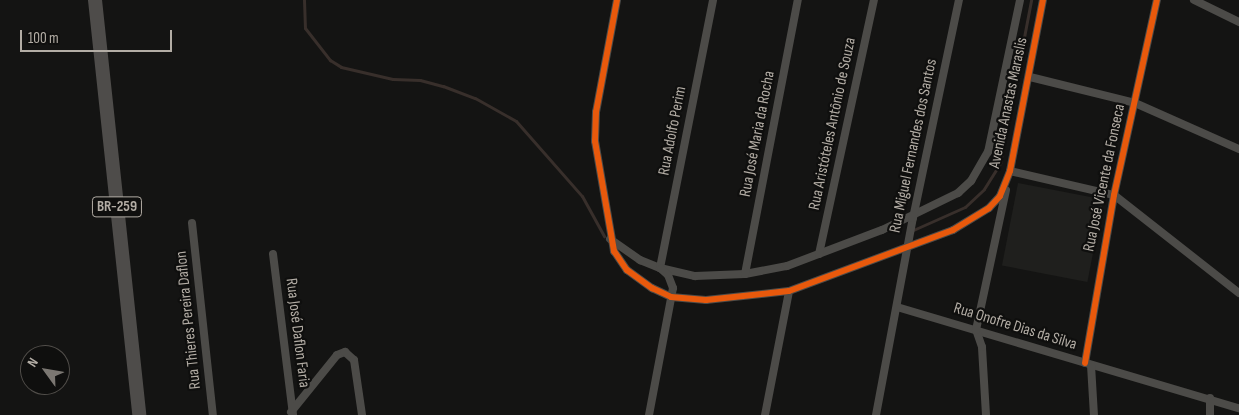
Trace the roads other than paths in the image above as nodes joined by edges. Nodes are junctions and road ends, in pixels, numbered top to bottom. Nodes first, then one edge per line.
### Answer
1 (95, 0) edge
2 (617, 0) edge
3 (713, 0) edge
4 (798, 0) edge
5 (874, 0) edge
6 (959, 0) edge
7 (1020, 0) edge
8 (1043, 0) edge
9 (1157, 0) edge
10 (1194, 0) edge
11 (1239, 22) edge
12 (1030, 77) junction
13 (1135, 103) junction
14 (1239, 149) edge
15 (1010, 171) junction
16 (1114, 195) junction
17 (913, 218) junction
18 (192, 223) dead end
19 (610, 239) junction
20 (908, 244) junction
21 (273, 254) dead end
22 (819, 254) junction
23 (660, 268) junction
24 (745, 274) junction
25 (789, 291) junction
26 (1239, 293) edge
27 (671, 298) junction
28 (897, 307) junction
29 (976, 330) junction
30 (1088, 364) junction
31 (1210, 398) junction
32 (1239, 408) edge
33 (292, 413) edge
34 (139, 415) edge
35 (213, 415) edge
36 (362, 415) edge
37 (649, 415) edge
38 (765, 415) edge
39 (876, 415) edge
40 (986, 415) edge
41 (1094, 415) edge
42 (1210, 415) edge

1 - 34 highway, BR-259
2 - 19 street
3 - 23 street, Rua Adolfo Perim
4 - 24 street, Rua José Maria da Rocha
5 - 22 street, Rua Aristóteles Antônio de Souza
6 - 17 street, Rua Miguel Fernandes dos Santos
7 - 17 street, Avenida Anastas Maraslis
8 - 12 street, Avenida Anastas Maraslis
9 - 13 street, Rua José Vicente da Fonseca
10 - 11 street
12 - 13 street
12 - 15 street, Avenida Anastas Maraslis
13 - 14 street
13 - 16 street, Rua José Vicente da Fonseca
15 - 16 street
15 - 20 street, Avenida Anastas Maraslis
15 - 29 street
16 - 26 street
16 - 30 street, Rua José Vicente da Fonseca
17 - 20 street, Rua Miguel Fernandes dos Santos
17 - 22 street, Avenida Anastas Maraslis
18 - 35 street, Rua Thieres Pereira Daflon
19 - 23 street, Avenida Anastas Maraslis
19 - 27 street
20 - 25 street, Avenida Anastas Maraslis
20 - 28 street, Rua Miguel Fernandes dos Santos
21 - 33 street, Rua José Daflon Faria
22 - 24 street, Avenida Anastas Maraslis
23 - 24 street, Avenida Anastas Maraslis
23 - 27 street
25 - 27 street, Avenida Anastas Maraslis
25 - 38 street
27 - 37 street
28 - 29 street, Rua Onofre Dias da Silva
28 - 39 street, Rua Miguel Fernandes dos Santos
29 - 30 street, Rua Onofre Dias da Silva
29 - 40 street
30 - 31 street, Rua Onofre Dias da Silva
30 - 41 street, Rua José Vicente da Fonseca
31 - 32 street, Rua Onofre Dias da Silva
31 - 42 street
33 - 36 street

